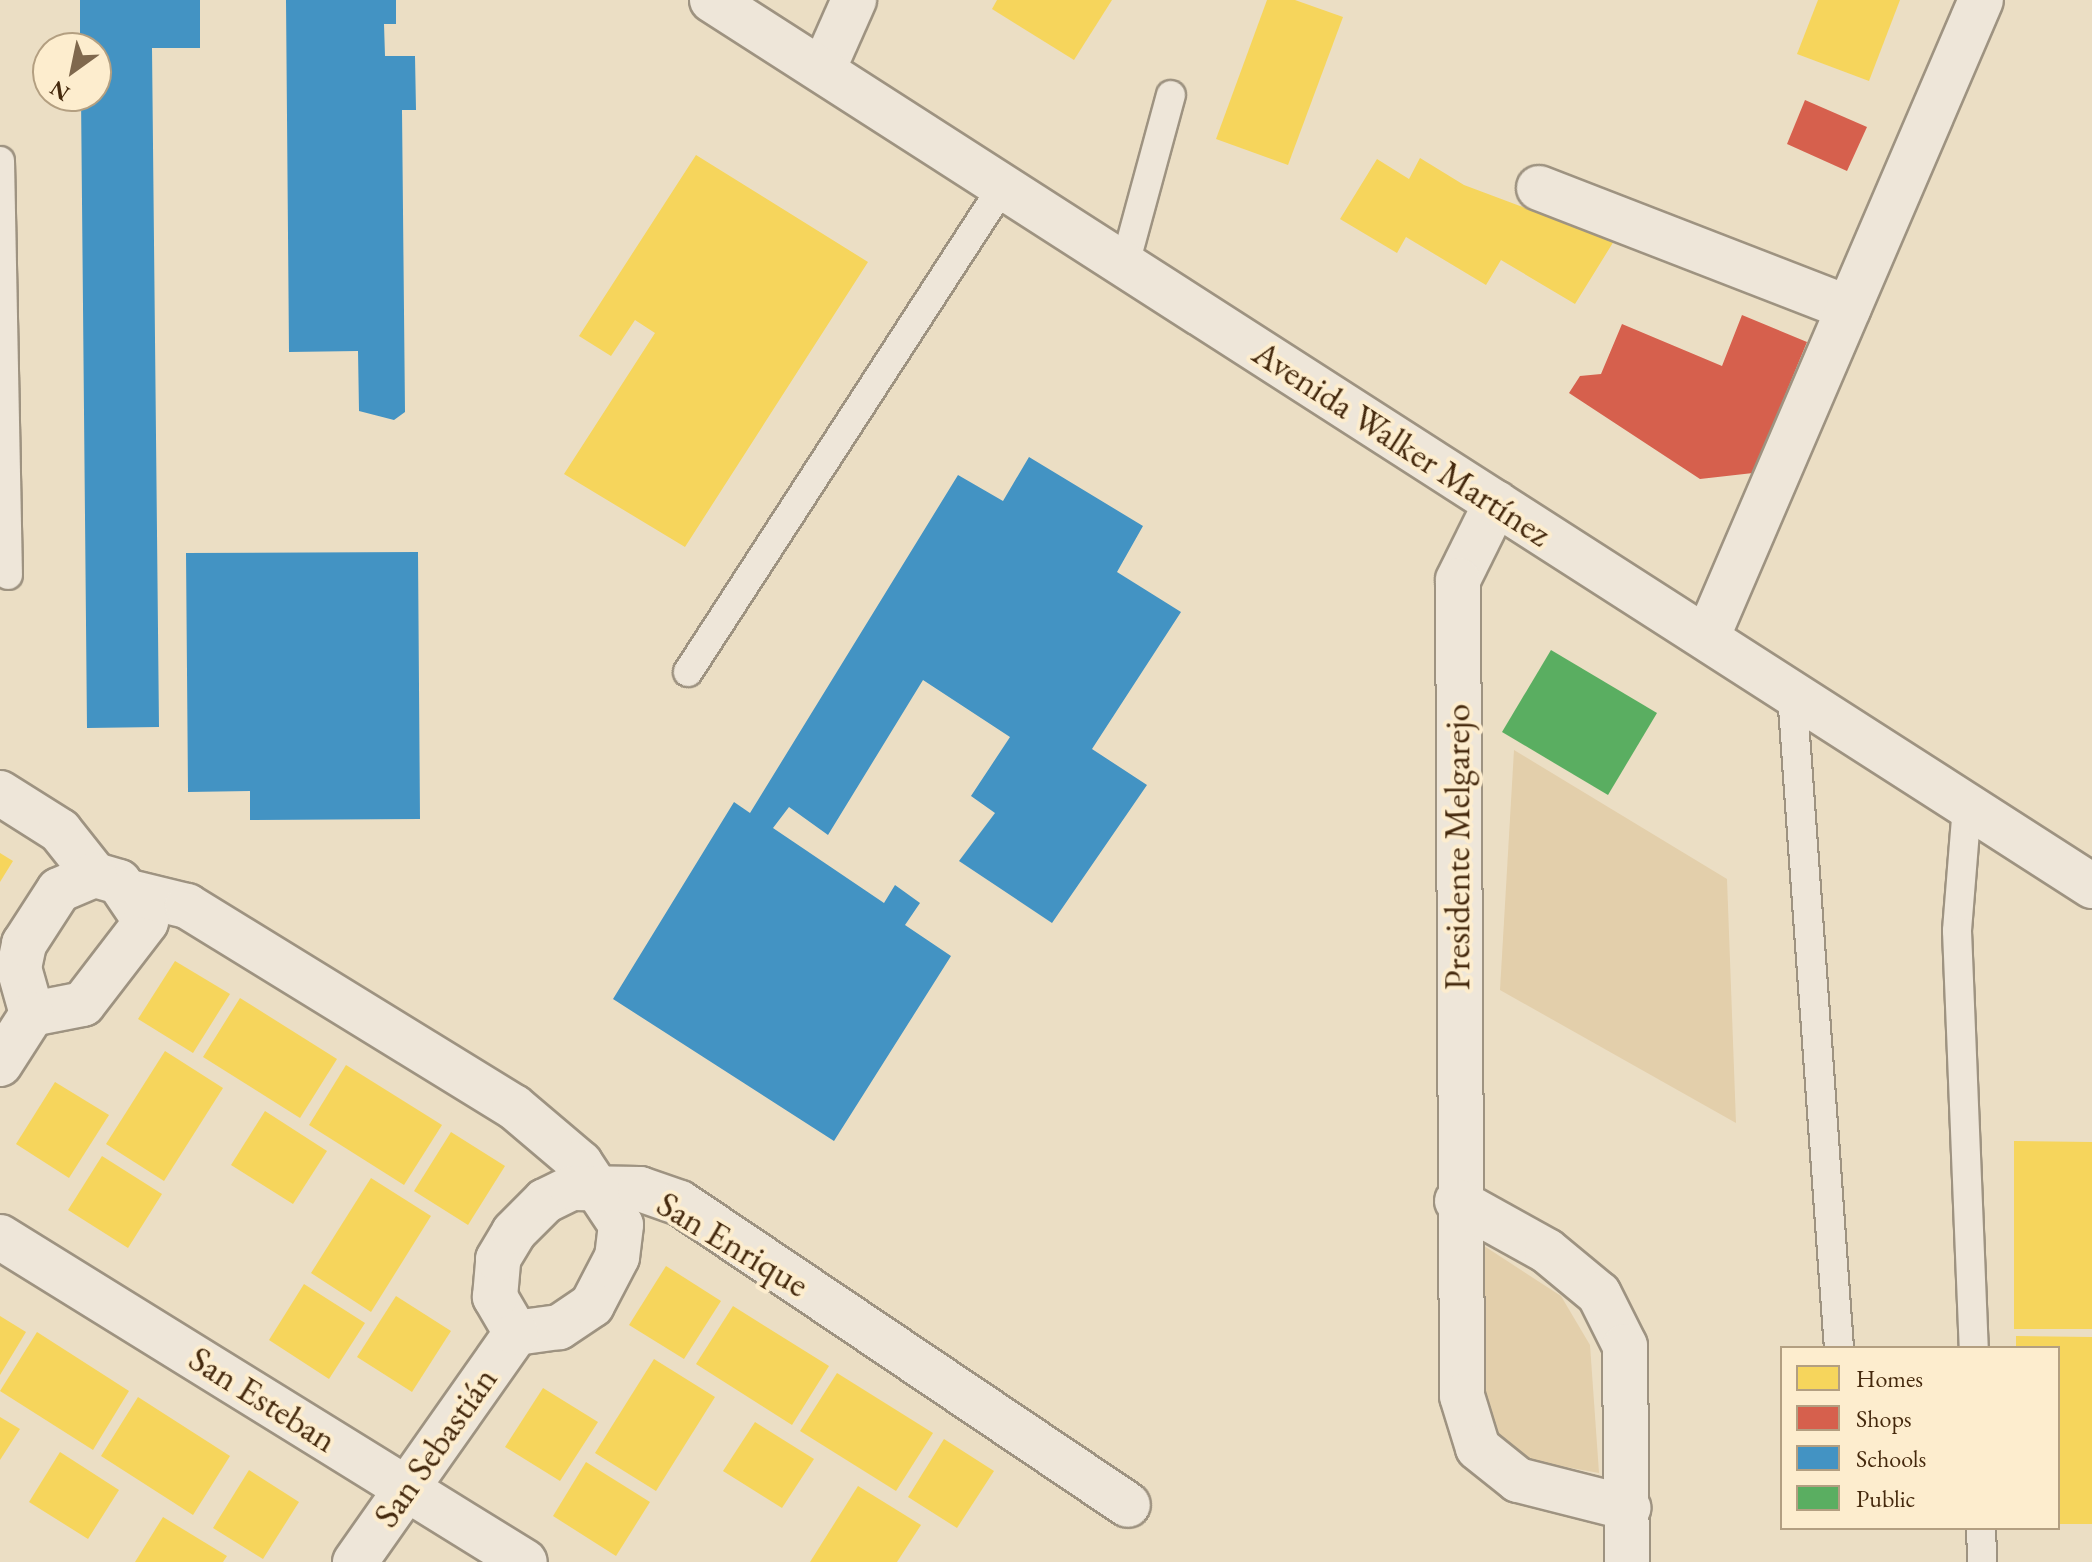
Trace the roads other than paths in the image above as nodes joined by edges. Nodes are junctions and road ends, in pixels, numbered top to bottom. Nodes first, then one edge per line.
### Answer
1 (712, 0) edge
2 (854, 0) edge
3 (1981, 0) edge
4 (823, 70) junction
5 (1171, 95) dead end
6 (0, 161) edge
7 (1003, 186) junction
8 (1539, 188) dead end
9 (1125, 264) junction
10 (1849, 308) junction
11 (1496, 503) junction
12 (8, 575) dead end
13 (1707, 638) junction
14 (688, 672) dead end
15 (1792, 693) junction
16 (0, 793) edge
17 (1967, 806) junction
18 (112, 884) junction
19 (2092, 886) edge
20 (32, 1014) junction
21 (0, 1064) edge
22 (605, 1192) junction
23 (1457, 1201) junction
24 (0, 1237) edge
25 (516, 1333) junction
26 (1839, 1346) edge
27 (1974, 1346) edge
28 (404, 1486) junction
29 (1128, 1505) dead end
30 (1629, 1508) junction
31 (1981, 1530) edge
32 (355, 1562) edge
33 (525, 1562) edge
34 (1627, 1562) edge
35 (1982, 1562) edge

1 - 4 street, Avenida Walker Martínez
2 - 4 street
3 - 10 street
4 - 7 street, Avenida Walker Martínez
5 - 9 lane
6 - 12 lane
7 - 9 street, Avenida Walker Martínez
7 - 14 lane
8 - 10 street
9 - 11 street, Avenida Walker Martínez
10 - 13 street
11 - 13 street, Avenida Walker Martínez
11 - 23 street, Presidente Melgarejo
13 - 15 street, Avenida Walker Martínez
15 - 17 street, Avenida Walker Martínez
15 - 26 lane
16 - 18 street
17 - 19 street, Avenida Walker Martínez
17 - 27 lane
18 - 20 street
18 - 20 street
18 - 22 street, San Enrique
20 - 21 street
22 - 25 street, San Sebastián
22 - 25 street, San Sebastián
22 - 29 street, San Enrique
23 - 30 street
23 - 30 street, Presidente Melgarejo
24 - 28 street, San Esteban
25 - 28 street, San Sebastián
28 - 32 street, San Sebastián
28 - 33 street, San Esteban
30 - 34 street
31 - 35 lane

